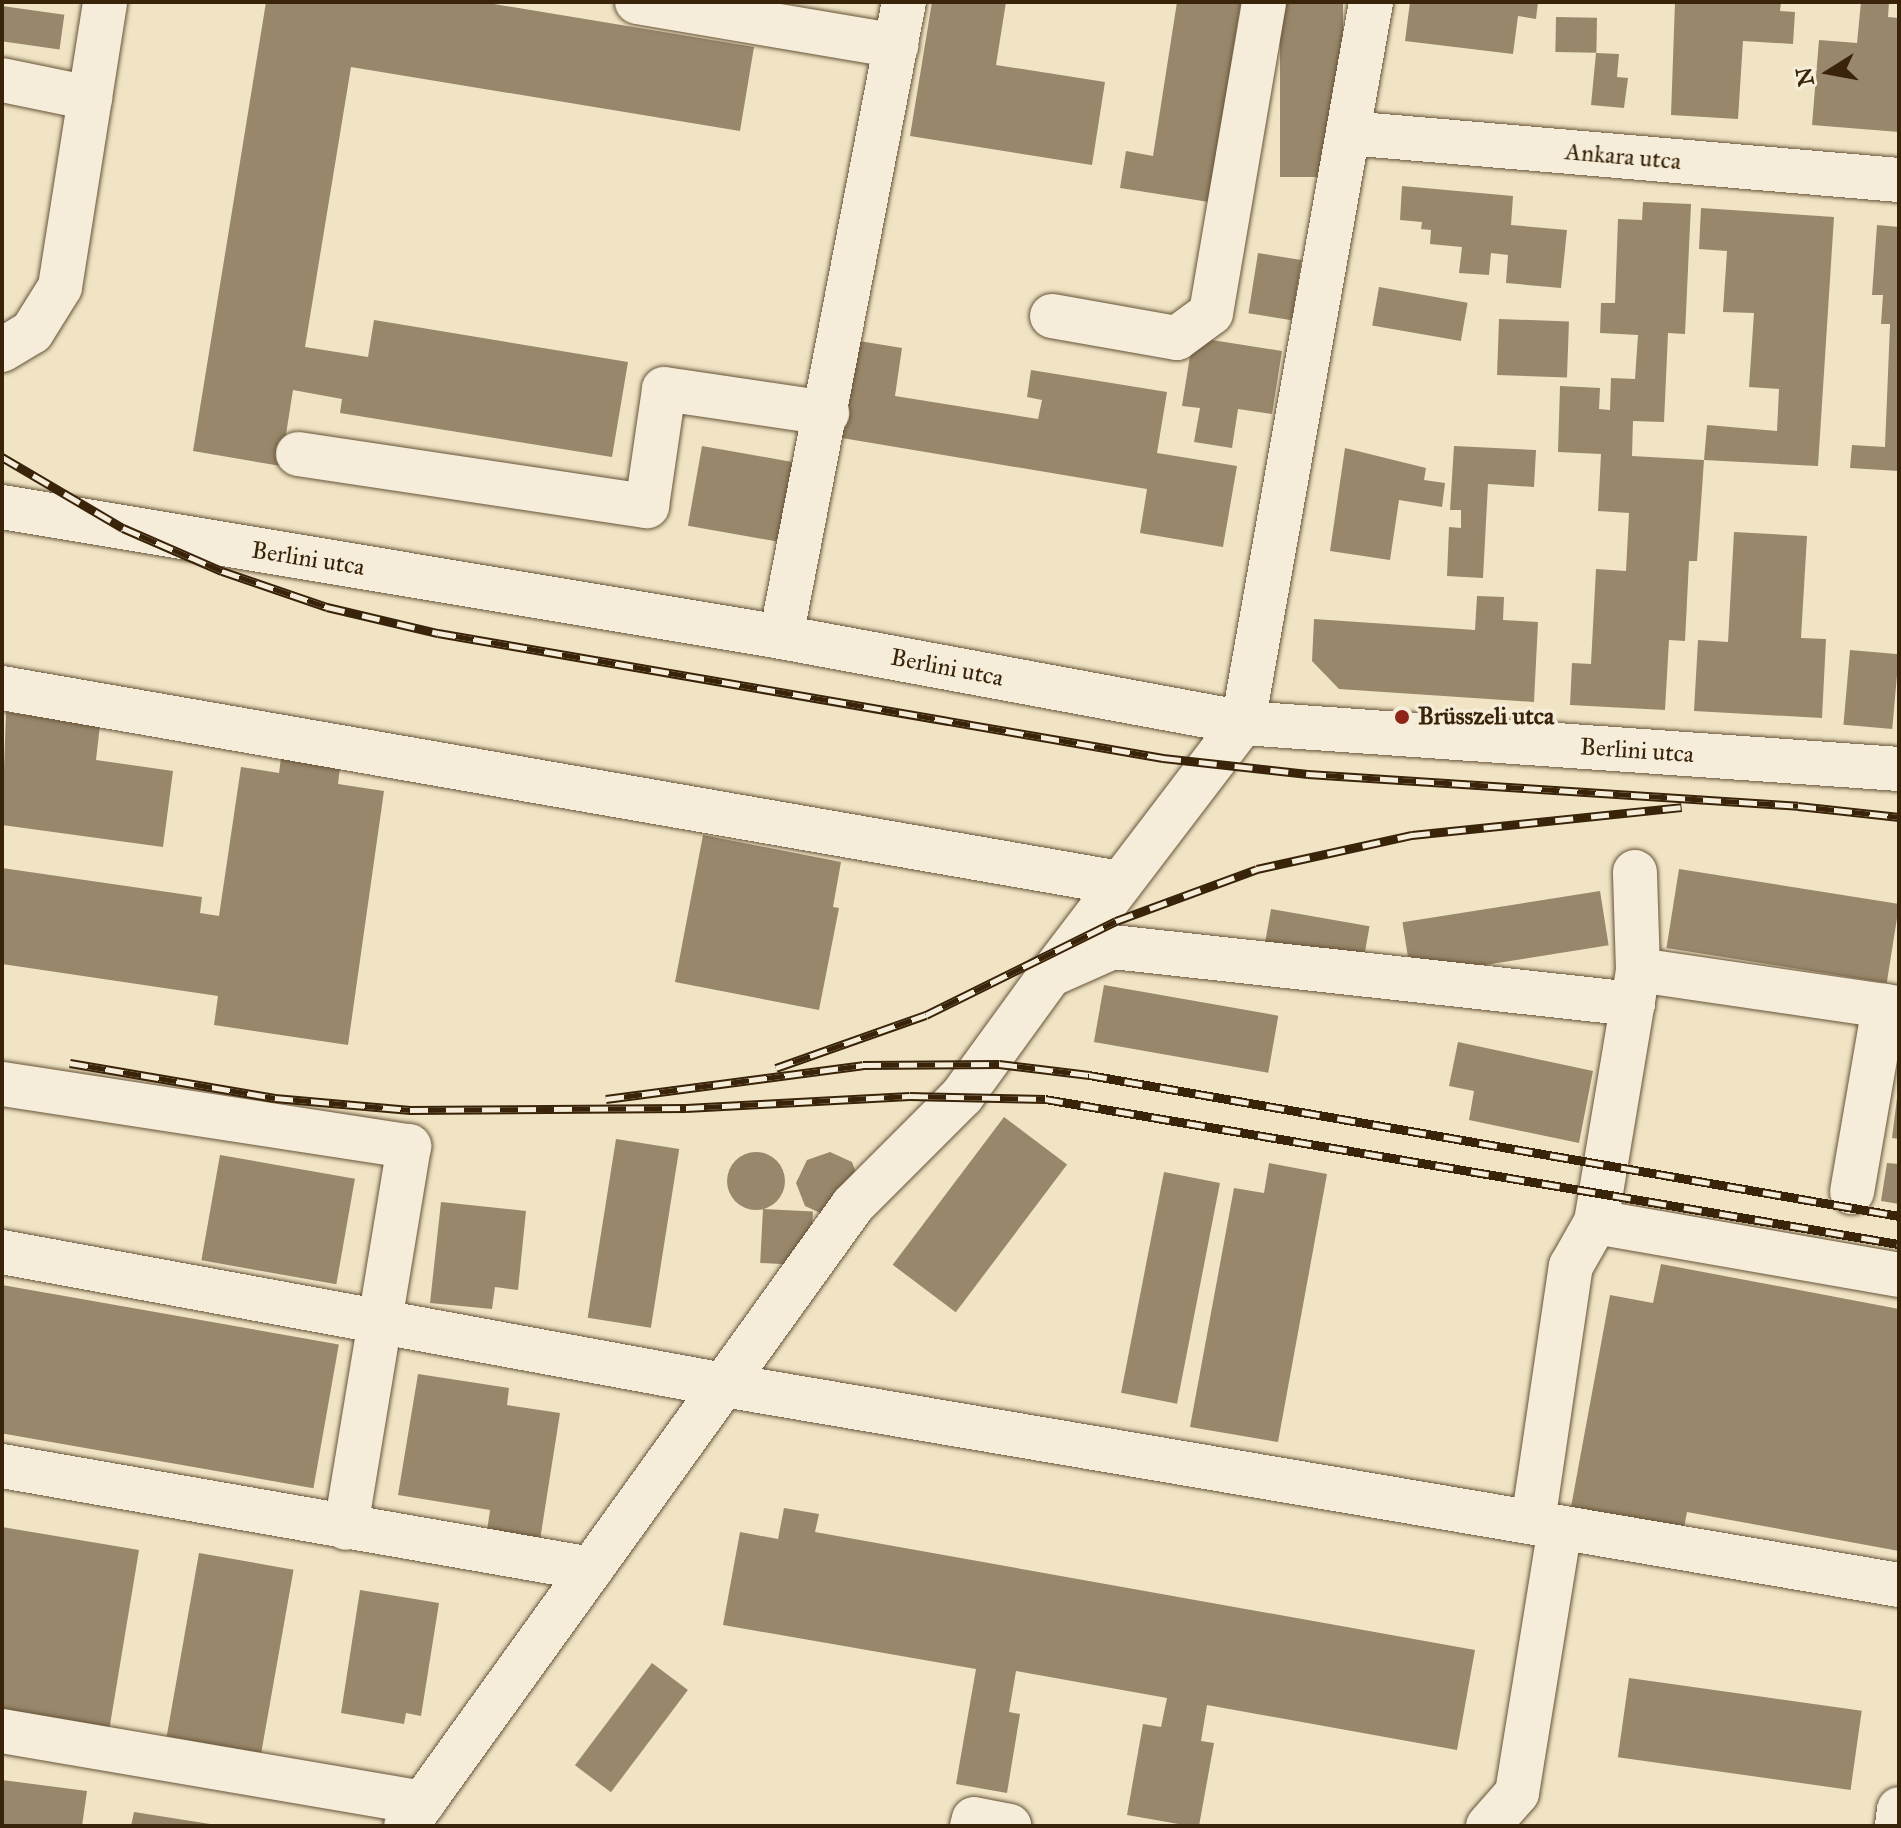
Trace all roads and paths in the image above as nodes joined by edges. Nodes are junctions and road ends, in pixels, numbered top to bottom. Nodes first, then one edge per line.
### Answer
1 (105, 2) edge
2 (637, 2) edge
3 (904, 2) edge
4 (1264, 2) edge
5 (1371, 2) edge
6 (896, 46) junction
7 (2, 80) edge
8 (90, 98) junction
9 (1348, 133) junction
10 (1899, 180) edge
11 (1052, 316) dead end
12 (2, 350) edge
13 (827, 413) junction
14 (298, 454) dead end
15 (2, 507) edge
16 (781, 637) junction
17 (2, 688) edge
18 (1243, 723) junction
19 (1899, 769) edge
20 (1635, 872) dead end
21 (1119, 883) junction
22 (1050, 975) junction
23 (1635, 987) junction
24 (1891, 1007) edge
25 (2, 1084) edge
26 (1852, 1192) dead end
27 (1596, 1222) junction
28 (2, 1252) edge
29 (1899, 1275) edge
30 (381, 1324) junction
31 (724, 1385) junction
32 (2, 1466) edge
33 (1546, 1525) junction
34 (346, 1528) junction
35 (591, 1569) junction
36 (1899, 1585) edge
37 (2, 1731) edge
38 (1899, 1809) edge
39 (414, 1815) edge
40 (972, 1826) edge
41 (1009, 1826) edge
42 (1488, 1826) edge
43 (1897, 1826) edge

1 - 8 street
2 - 6 street
3 - 6 street
4 - 11 street
5 - 9 street
6 - 13 street
7 - 8 street
8 - 12 street
9 - 10 street, Ankara utca
9 - 18 street
13 - 14 street
13 - 16 street
15 - 16 street, Berlini utca
16 - 18 street, Berlini utca
17 - 21 street
18 - 19 street, Berlini utca
18 - 21 street
20 - 23 street
21 - 22 street
22 - 23 street
22 - 31 street
23 - 24 street
23 - 27 street
24 - 26 street
25 - 30 street
27 - 29 street
27 - 33 street
28 - 30 street
30 - 31 street
30 - 34 street
31 - 33 street
31 - 35 street
32 - 34 street
33 - 36 street
33 - 42 street
34 - 35 street
35 - 39 street
37 - 39 street
38 - 43 street
40 - 41 street

